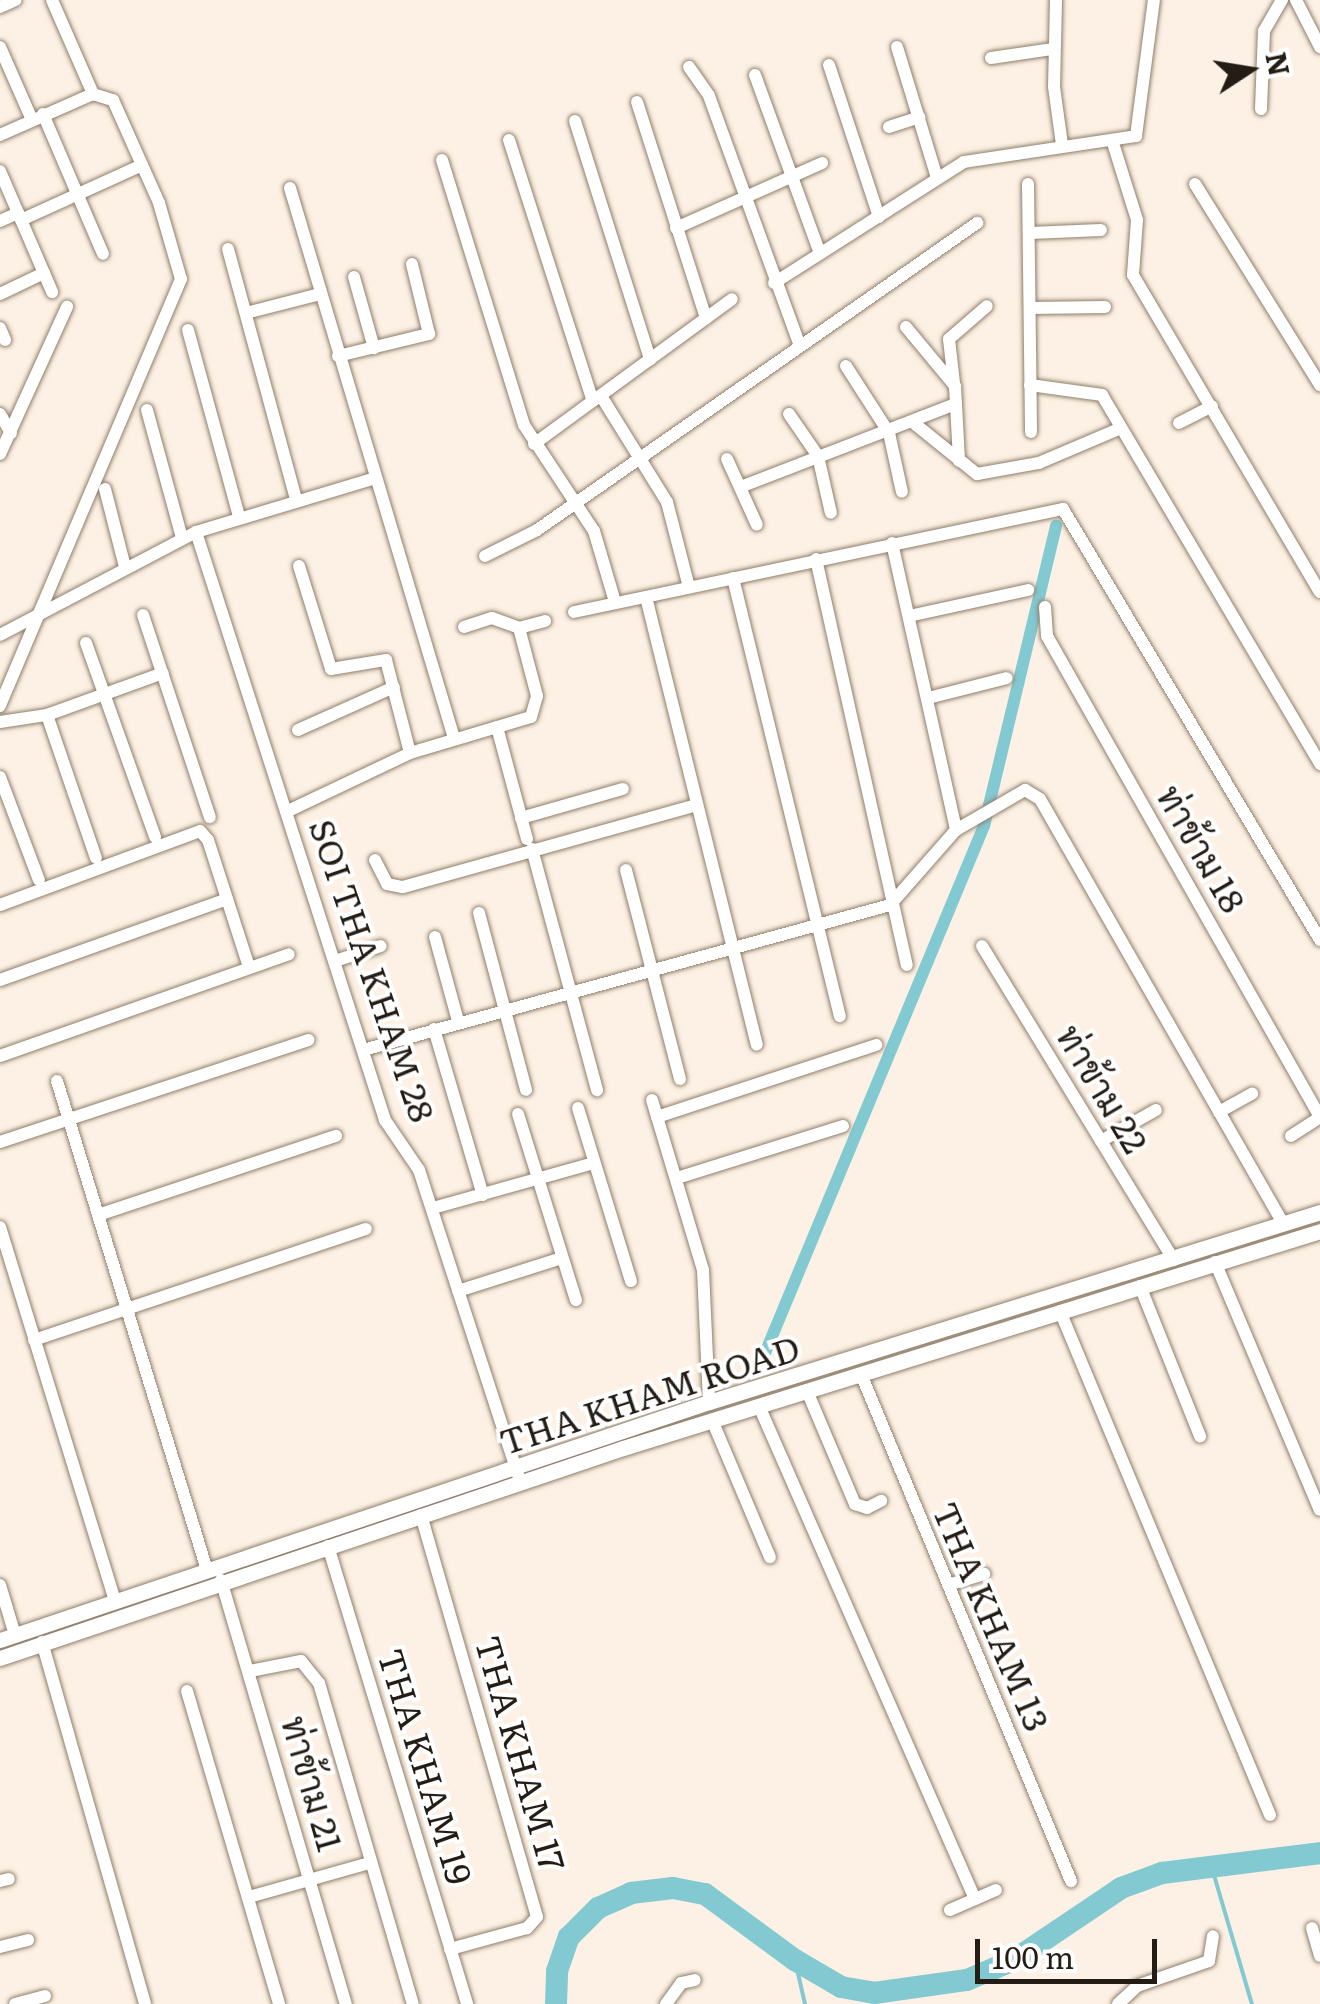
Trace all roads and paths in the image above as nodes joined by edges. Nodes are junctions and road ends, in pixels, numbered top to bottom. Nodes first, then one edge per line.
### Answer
1 (16, 0) edge
2 (52, 0) edge
3 (1056, 0) edge
4 (1154, 0) edge
5 (1282, 0) edge
6 (1296, 0) edge
7 (0, 7) edge
8 (0, 47) edge
9 (1320, 47) edge
10 (898, 48) dead end
11 (1053, 50) junction
12 (991, 58) dead end
13 (829, 64) dead end
14 (690, 68) dead end
15 (755, 75) dead end
16 (93, 94) junction
17 (638, 102) dead end
18 (1261, 109) dead end
19 (37, 117) junction
20 (919, 118) junction
21 (575, 121) dead end
22 (889, 126) dead end
23 (0, 135) edge
24 (509, 140) dead end
25 (1112, 140) junction
26 (1062, 145) junction
27 (442, 160) dead end
28 (822, 163) dead end
29 (142, 165) junction
30 (0, 171) edge
31 (937, 178) junction
32 (790, 180) junction
33 (1028, 184) dead end
34 (1196, 184) dead end
35 (290, 188) dead end
36 (77, 194) junction
37 (743, 201) junction
38 (20, 216) junction
39 (880, 217) junction
40 (0, 221) edge
41 (977, 222) dead end
42 (676, 228) junction
43 (1102, 230) dead end
44 (1030, 233) junction
45 (228, 249) dead end
46 (103, 254) dead end
47 (820, 254) junction
48 (412, 264) dead end
49 (44, 274) junction
50 (354, 277) dead end
51 (774, 283) junction
52 (52, 292) dead end
53 (0, 294) edge
54 (320, 294) junction
55 (732, 299) dead end
56 (987, 306) dead end
57 (1105, 307) dead end
58 (67, 308) dead end
59 (1031, 308) junction
60 (246, 313) junction
61 (706, 318) junction
62 (906, 326) dead end
63 (188, 330) dead end
64 (800, 346) junction
65 (374, 348) junction
66 (338, 356) junction
67 (650, 360) junction
68 (846, 366) dead end
69 (1030, 385) junction
70 (1320, 385) edge
71 (955, 386) junction
72 (597, 398) junction
73 (956, 404) junction
74 (1212, 406) junction
75 (147, 410) dead end
76 (0, 414) edge
77 (788, 414) dead end
78 (1178, 423) dead end
79 (915, 424) junction
80 (1121, 428) junction
81 (11, 432) junction
82 (889, 432) junction
83 (1031, 432) dead end
84 (534, 444) junction
85 (0, 454) edge
86 (818, 456) junction
87 (639, 459) junction
88 (726, 459) dead end
89 (960, 462) junction
90 (372, 479) junction
91 (744, 486) junction
92 (105, 489) dead end
93 (902, 492) dead end
94 (296, 499) junction
95 (578, 502) junction
96 (831, 513) dead end
97 (239, 516) junction
98 (757, 524) dead end
99 (196, 532) junction
100 (182, 538) junction
101 (892, 543) junction
102 (484, 556) dead end
103 (816, 559) junction
104 (299, 566) dead end
105 (125, 567) junction
106 (732, 578) junction
107 (689, 587) junction
108 (1028, 590) dead end
109 (1320, 592) edge
110 (646, 597) junction
111 (615, 602) junction
112 (1045, 607) dead end
113 (574, 612) dead end
114 (142, 615) dead end
115 (33, 616) junction
116 (909, 616) junction
117 (545, 621) dead end
118 (464, 627) dead end
119 (519, 628) junction
120 (0, 635) edge
121 (86, 642) dead end
122 (163, 673) junction
123 (1007, 678) dead end
124 (394, 687) junction
125 (106, 694) junction
126 (928, 698) junction
127 (0, 706) edge
128 (48, 715) junction
129 (0, 722) edge
130 (497, 727) junction
131 (298, 730) dead end
132 (454, 738) junction
133 (410, 753) junction
134 (1320, 764) edge
135 (0, 777) edge
136 (623, 789) dead end
137 (697, 805) junction
138 (288, 811) junction
139 (210, 816) dead end
140 (521, 818) junction
141 (956, 830) junction
142 (155, 837) dead end
143 (530, 844) junction
144 (96, 858) dead end
145 (375, 860) dead end
146 (626, 870) dead end
147 (38, 880) dead end
148 (227, 900) junction
149 (0, 904) edge
150 (890, 905) junction
151 (479, 913) dead end
152 (818, 926) junction
153 (434, 938) dead end
154 (1320, 940) edge
155 (381, 946) dead end
156 (982, 946) dead end
157 (733, 947) junction
158 (289, 954) dead end
159 (334, 961) junction
160 (908, 966) dead end
161 (249, 968) junction
162 (651, 968) junction
163 (0, 980) edge
164 (572, 988) junction
165 (504, 1007) junction
166 (840, 1016) dead end
167 (458, 1021) junction
168 (434, 1028) junction
169 (309, 1040) dead end
170 (758, 1044) dead end
171 (876, 1046) dead end
172 (363, 1050) junction
173 (0, 1056) edge
174 (680, 1080) dead end
175 (57, 1081) dead end
176 (526, 1090) dead end
177 (597, 1090) dead end
178 (1252, 1094) dead end
179 (652, 1100) dead end
180 (578, 1108) dead end
181 (1156, 1110) dead end
182 (1220, 1112) junction
183 (518, 1114) dead end
184 (658, 1117) junction
185 (1320, 1117) edge
186 (69, 1120) junction
187 (843, 1126) dead end
188 (336, 1136) dead end
189 (1290, 1136) dead end
190 (1101, 1141) junction
191 (0, 1142) edge
192 (594, 1163) junction
193 (677, 1178) junction
194 (538, 1179) junction
195 (483, 1195) junction
196 (432, 1208) junction
197 (1320, 1212) edge
198 (98, 1215) junction
199 (1283, 1223) junction
200 (0, 1226) edge
201 (366, 1229) dead end
202 (1320, 1231) edge
203 (562, 1258) junction
204 (1174, 1260) junction
205 (1214, 1262) junction
206 (630, 1281) dead end
207 (1140, 1286) junction
208 (458, 1291) junction
209 (576, 1300) dead end
210 (128, 1309) junction
211 (1060, 1311) junction
212 (996, 1312) junction
213 (1001, 1329) junction
214 (34, 1340) junction
215 (861, 1374) junction
216 (808, 1391) junction
217 (709, 1402) junction
218 (759, 1406) junction
219 (712, 1420) junction
220 (1200, 1436) dead end
221 (518, 1476) junction
222 (881, 1501) dead end
223 (1320, 1510) edge
224 (421, 1515) junction
225 (328, 1546) junction
226 (770, 1557) dead end
227 (984, 1574) dead end
228 (214, 1575) junction
229 (0, 1585) edge
230 (948, 1585) junction
231 (115, 1601) junction
232 (5, 1634) edge
233 (42, 1642) junction
234 (0, 1658) edge
235 (250, 1671) junction
236 (187, 1691) dead end
237 (1270, 1815) dead end
238 (370, 1863) junction
239 (310, 1879) junction
240 (1071, 1880) dead end
241 (996, 1890) dead end
242 (249, 1897) junction
243 (974, 1900) junction
244 (950, 1910) dead end
245 (1312, 1928) dead end
246 (1213, 1936) dead end
247 (28, 1940) dead end
248 (0, 1947) edge
249 (450, 1949) junction
250 (1320, 1956) edge
251 (694, 1980) dead end
252 (44, 1996) dead end
253 (15, 2004) edge
254 (145, 2004) edge
255 (279, 2004) edge
256 (346, 2004) edge
257 (412, 2004) edge
258 (467, 2004) edge
259 (666, 2004) edge
260 (1118, 2004) edge

1 - 7 street
2 - 16 street
3 - 11 street
4 - 25 street
5 - 18 street
6 - 9 street
8 - 19 street
10 - 20 street
11 - 12 street
11 - 26 street
13 - 39 street
14 - 37 street
15 - 32 street
16 - 19 street
16 - 29 street
17 - 42 street
19 - 23 street
19 - 36 street
20 - 22 street
20 - 31 street
21 - 67 street
24 - 72 street
25 - 26 street
25 - 74 street
26 - 31 street
27 - 84 street
28 - 32 street
29 - 36 street
29 - 115 street
30 - 38 street
31 - 39 street
32 - 37 street
32 - 47 street
33 - 44 street
34 - 70 street
35 - 54 street
36 - 38 street
36 - 46 street
37 - 42 street
37 - 51 street
38 - 40 street
38 - 49 street
39 - 47 street
41 - 64 street
42 - 61 street
43 - 44 street
44 - 59 street
45 - 60 street
47 - 51 street
48 - 65 street
49 - 52 street
49 - 53 street
50 - 65 street
51 - 64 street
54 - 60 street
54 - 66 street
55 - 61 street
56 - 71 street
57 - 59 street
58 - 81 street
59 - 69 street
60 - 94 street
61 - 67 street
62 - 71 street
63 - 97 street
64 - 87 street
65 - 66 street
66 - 90 street
67 - 72 street
68 - 82 street
69 - 80 street
69 - 83 street
71 - 73 street
72 - 84 street
72 - 87 street
73 - 79 street
73 - 89 street
74 - 78 street
74 - 109 street
75 - 100 street
76 - 81 street
77 - 86 street
79 - 82 street
79 - 89 street
80 - 89 street
80 - 134 street
81 - 85 street
82 - 86 street
82 - 93 street
84 - 95 street
86 - 91 street
86 - 96 street
87 - 95 street
87 - 107 street
88 - 91 street
90 - 94 street
90 - 132 street
91 - 98 street
92 - 105 street
94 - 97 street
95 - 102 street
95 - 111 street
97 - 99 street
99 - 100 street
99 - 138 street, SOI THA KHAM 28
100 - 105 street
101 - 103 street
101 - 116 street
101 - 154 street
103 - 106 street
103 - 150 street
104 - 124 street
105 - 115 street
106 - 107 street
106 - 152 street
107 - 110 street
108 - 116 street
110 - 111 street
110 - 137 street
111 - 113 street
112 - 185 street, ท่าข้าม 18
114 - 122 street
115 - 120 street
115 - 127 street
116 - 126 street
117 - 119 street
118 - 119 street
119 - 130 street
121 - 125 street
122 - 125 street
122 - 139 street
123 - 126 street
124 - 131 street
124 - 133 street
125 - 128 street
125 - 142 street
126 - 141 street
128 - 129 street
128 - 144 street
130 - 132 street
130 - 140 street
132 - 133 street
133 - 138 street
135 - 147 street
136 - 140 street
137 - 143 street
137 - 157 street
138 - 159 street, SOI THA KHAM 28
140 - 143 street
141 - 150 street
141 - 182 street
143 - 145 street
143 - 164 street
146 - 162 street
148 - 149 street
148 - 161 street
148 - 163 street
150 - 152 street
150 - 160 street
151 - 165 street
152 - 157 street
152 - 166 street
153 - 167 street
155 - 159 street
156 - 190 street, ท่าข้าม 22
157 - 162 street
157 - 170 street
158 - 161 street
159 - 172 street, SOI THA KHAM 28
161 - 173 street
162 - 164 street
162 - 174 street
164 - 165 street
164 - 177 street
165 - 167 street
165 - 176 street
167 - 168 street
168 - 172 street
168 - 195 street
169 - 186 street
171 - 184 street
172 - 196 street, SOI THA KHAM 28
175 - 186 street, ท่าข้าม 21
178 - 182 street
179 - 184 street
180 - 192 street
181 - 190 street
182 - 199 street
183 - 194 street
184 - 193 street
185 - 189 street
186 - 191 street
186 - 198 street, ท่าข้าม 21
187 - 193 street
188 - 198 street
190 - 204 street, ท่าข้าม 22
192 - 194 street
192 - 206 street
193 - 217 street
194 - 195 street
194 - 203 street
195 - 196 street
196 - 208 street, SOI THA KHAM 28
197 - 199 street, THA KHAM ROAD
198 - 210 street, ท่าข้าม 21
199 - 204 street, THA KHAM ROAD
200 - 214 street
201 - 210 street
202 - 205 street, THA KHAM ROAD
203 - 208 street
203 - 209 street
204 - 212 street, THA KHAM ROAD
205 - 207 street, THA KHAM ROAD
205 - 223 street
207 - 211 street, THA KHAM ROAD
207 - 220 street
208 - 221 street, SOI THA KHAM 28
210 - 214 street
210 - 228 street, ท่าข้าม 21
211 - 213 street, THA KHAM ROAD
211 - 237 street
212 - 213 street
212 - 217 street, THA KHAM ROAD
213 - 215 street, THA KHAM ROAD
214 - 231 street
215 - 216 street, THA KHAM ROAD
215 - 230 street, THA KHAM 13
216 - 218 street, THA KHAM ROAD
216 - 222 street
217 - 221 street, THA KHAM ROAD
218 - 219 street, THA KHAM ROAD
218 - 243 street
219 - 221 street, THA KHAM ROAD
219 - 226 street
221 - 224 street, THA KHAM ROAD
221 - 228 street, THA KHAM ROAD
224 - 225 street, THA KHAM ROAD
224 - 249 street, THA KHAM 17
225 - 228 street, THA KHAM ROAD
225 - 249 street, THA KHAM 19
227 - 230 street
228 - 231 street, THA KHAM ROAD
228 - 233 street, THA KHAM ROAD
228 - 235 street, ท่าข้าม 21
229 - 232 street
230 - 240 street, THA KHAM 13
231 - 232 street, THA KHAM ROAD
233 - 234 street, THA KHAM ROAD
233 - 254 street
235 - 238 street
235 - 239 street, ท่าข้าม 21
236 - 242 street
238 - 239 street
238 - 257 street
239 - 242 street
239 - 256 street, ท่าข้าม 21
241 - 243 street
242 - 255 street
243 - 244 street
245 - 250 street
246 - 260 street
247 - 248 street
249 - 258 street, THA KHAM 19
251 - 259 street
252 - 253 street

